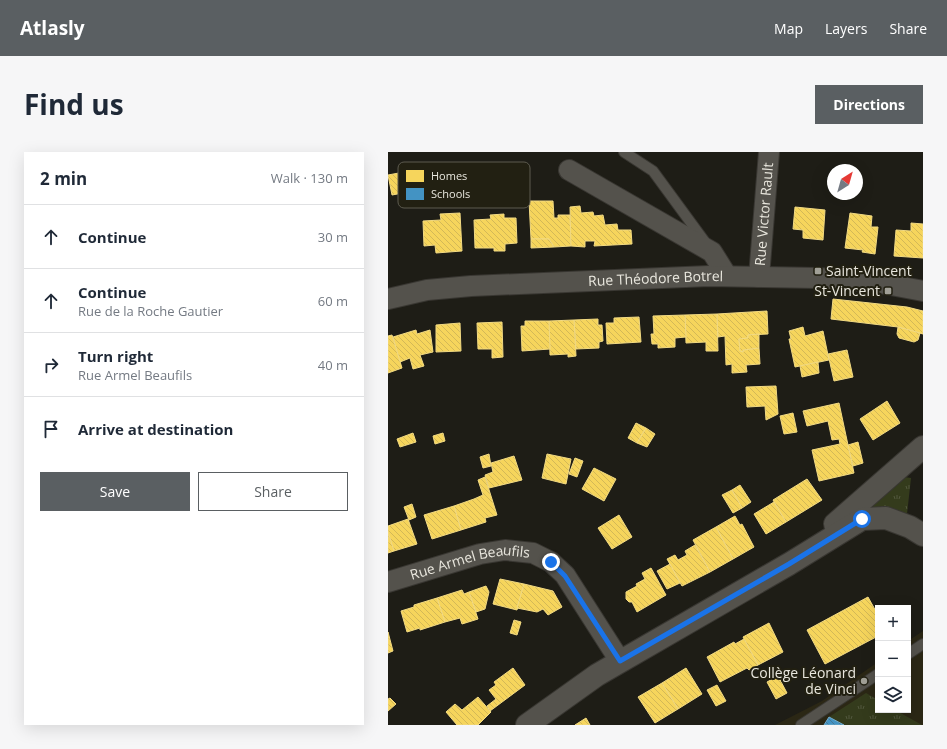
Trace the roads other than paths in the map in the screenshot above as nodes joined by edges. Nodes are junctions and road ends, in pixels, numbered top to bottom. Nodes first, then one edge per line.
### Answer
1 (624, 152) edge
2 (770, 152) edge
3 (569, 170) dead end
4 (712, 252) junction
5 (727, 276) junction
6 (759, 277) junction
7 (923, 291) edge
8 (388, 299) edge
9 (923, 447) edge
10 (923, 535) edge
11 (789, 564) junction
12 (388, 582) edge
13 (923, 644) edge
14 (911, 652) edge
15 (620, 661) junction
16 (875, 676) edge
17 (527, 725) edge
18 (800, 725) edge

1 - 4 lane
2 - 6 street, Rue Victor Rault
3 - 4 street
4 - 5 street
5 - 6 street, Rue Théodore Botrel
5 - 8 street, Rue Théodore Botrel
6 - 7 street, Rue Théodore Botrel
9 - 11 street
10 - 11 street
11 - 15 street
12 - 15 street, Rue Armel Beaufils
13 - 14 lane
15 - 17 street
16 - 18 lane

